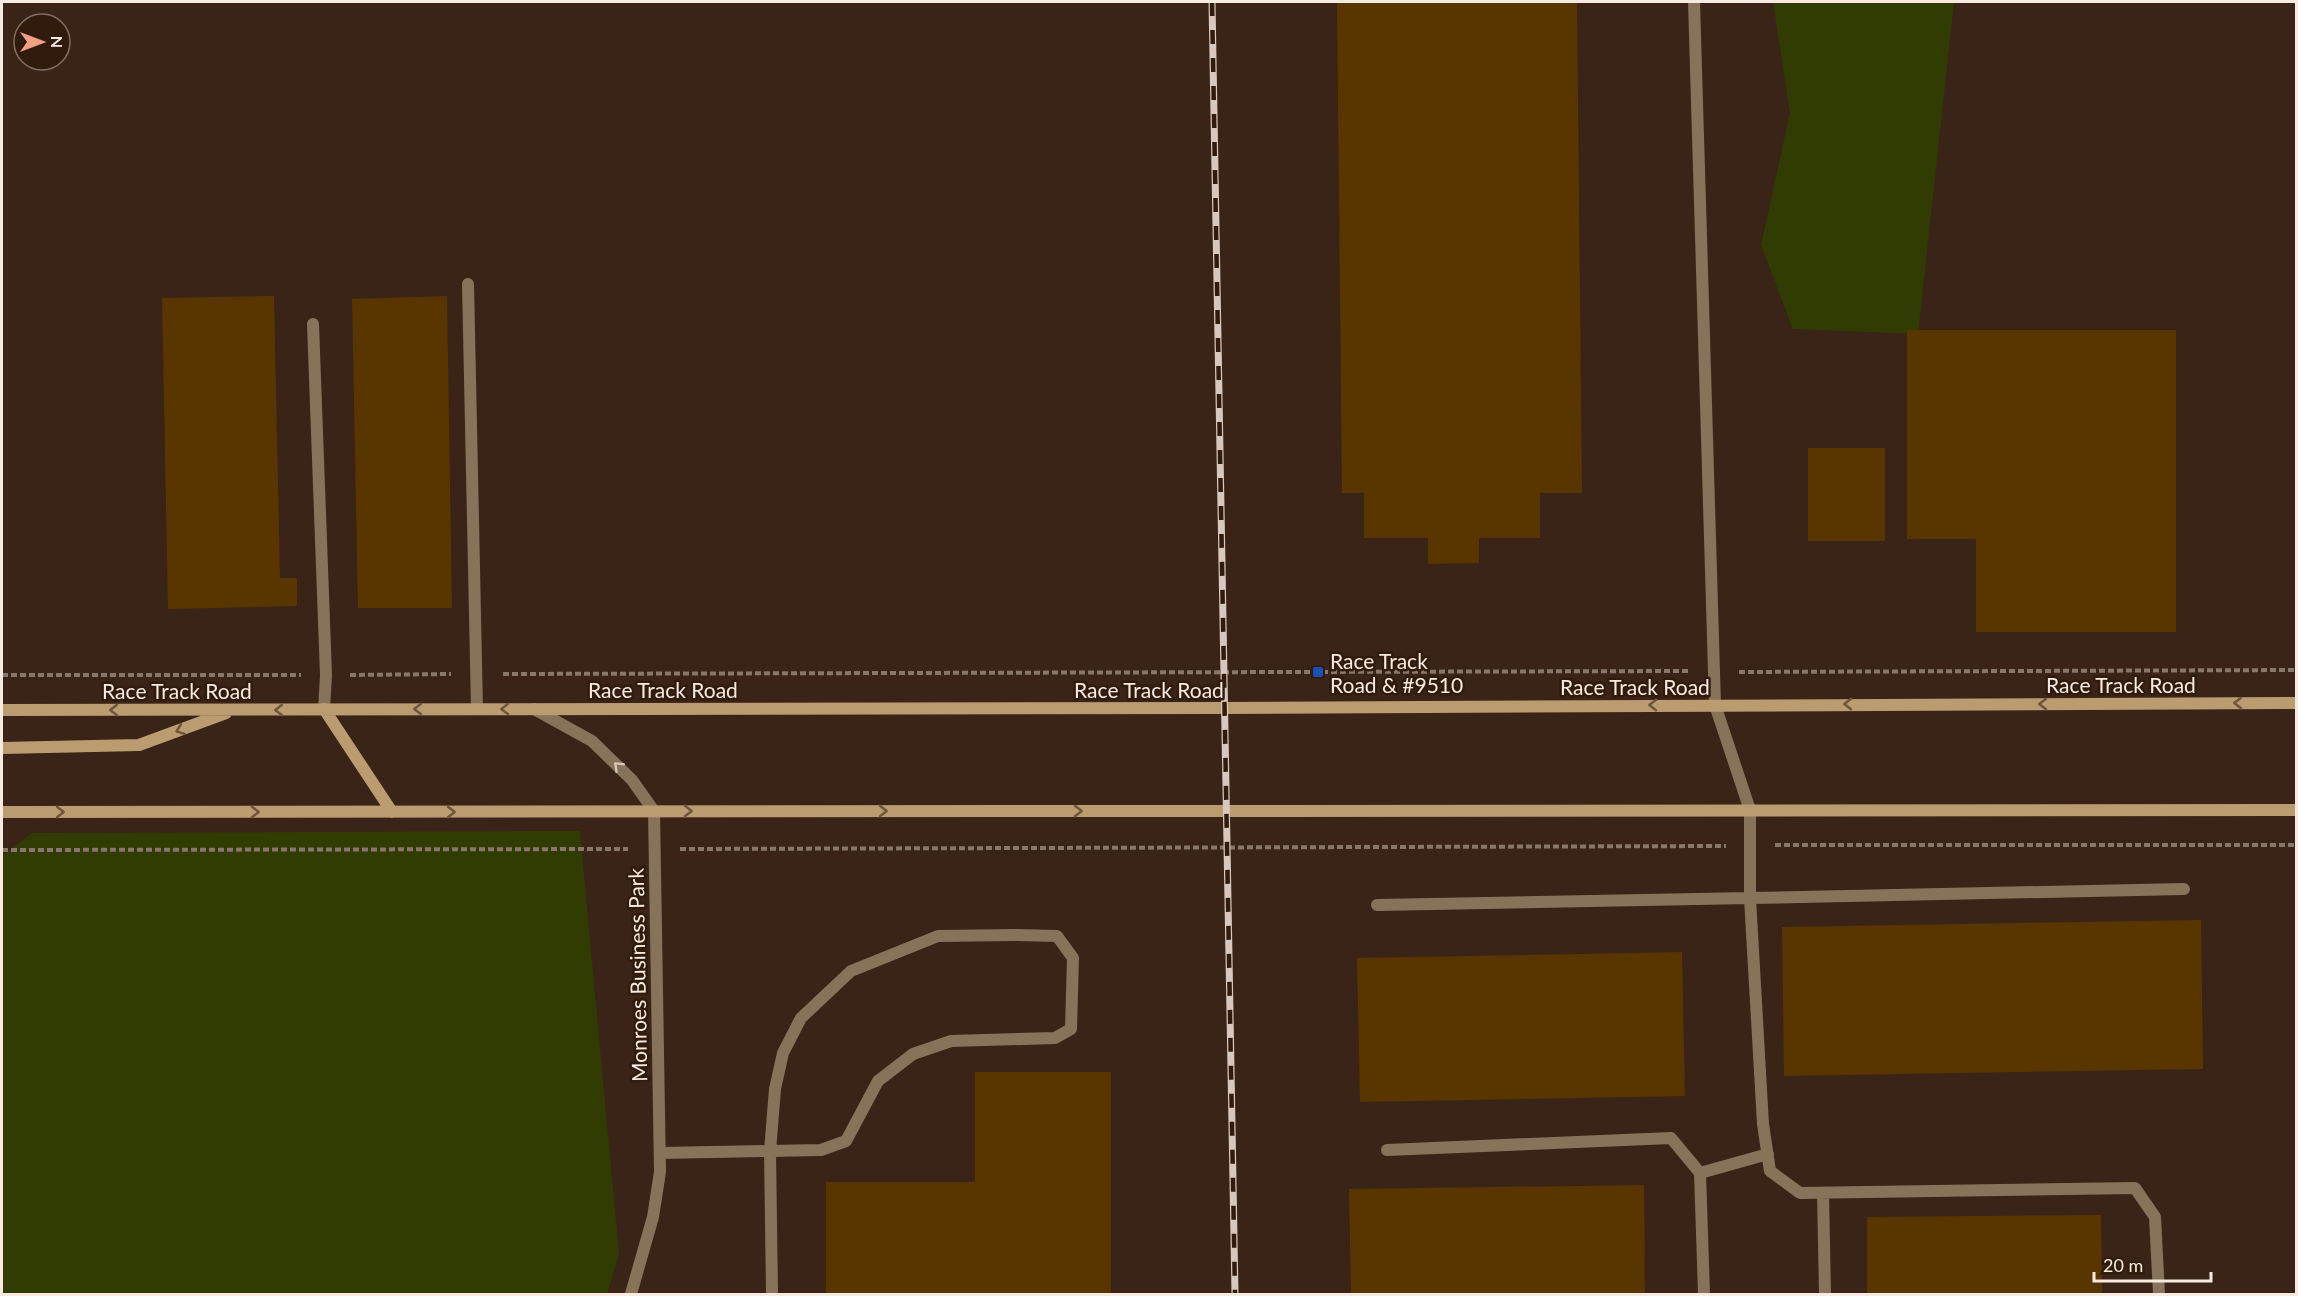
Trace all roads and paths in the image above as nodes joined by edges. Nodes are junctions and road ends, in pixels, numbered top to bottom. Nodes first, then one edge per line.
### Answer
1 (1694, 2) edge
2 (468, 284) dead end
3 (313, 324) dead end
4 (2296, 670) edge
5 (1701, 672) dead end
6 (1736, 672) dead end
7 (476, 674) junction
8 (2, 675) edge
9 (326, 675) junction
10 (2296, 703) edge
11 (1715, 705) junction
12 (324, 709) junction
13 (477, 709) junction
14 (534, 709) junction
15 (2, 710) edge
16 (235, 710) junction
17 (2, 748) edge
18 (1750, 810) junction
19 (2296, 810) edge
20 (654, 811) junction
21 (392, 812) junction
22 (2, 813) edge
23 (1750, 845) junction
24 (2296, 845) edge
25 (655, 849) junction
26 (2, 850) edge
27 (2184, 889) dead end
28 (1750, 898) junction
29 (1377, 905) dead end
30 (1387, 1150) dead end
31 (770, 1151) junction
32 (660, 1153) junction
33 (1768, 1154) junction
34 (1700, 1173) junction
35 (1823, 1193) junction
36 (631, 1294) edge
37 (772, 1294) edge
38 (1704, 1294) edge
39 (1825, 1294) edge
40 (2159, 1294) edge

1 - 11 street
2 - 7 street
3 - 9 street
4 - 6 path
5 - 7 path
7 - 9 path
7 - 13 street
8 - 9 path
9 - 12 street
10 -> 11 main road, Race Track Road
11 -> 14 main road, Race Track Road
11 - 18 street
13 -> 12 main road, Race Track Road
12 -> 16 main road, Race Track Road
12 - 21 main road
14 -> 13 main road, Race Track Road
20 -> 14 street
16 -> 15 main road, Race Track Road
16 -> 17 main road
18 - 19 main road
20 -> 18 main road
18 - 23 street
21 -> 20 main road
20 - 25 street, Monroes Business Park
22 -> 21 main road
23 - 24 path
23 - 25 path
23 - 28 street
25 - 26 path
25 - 32 street, Monroes Business Park
27 - 28 street
28 - 29 street
28 - 33 street
30 - 34 street
31 - 31 street
31 - 32 street
31 - 37 street
32 - 36 street, Monroes Business Park
33 - 34 street
33 - 35 street
34 - 38 street
35 - 39 street
35 - 40 street

